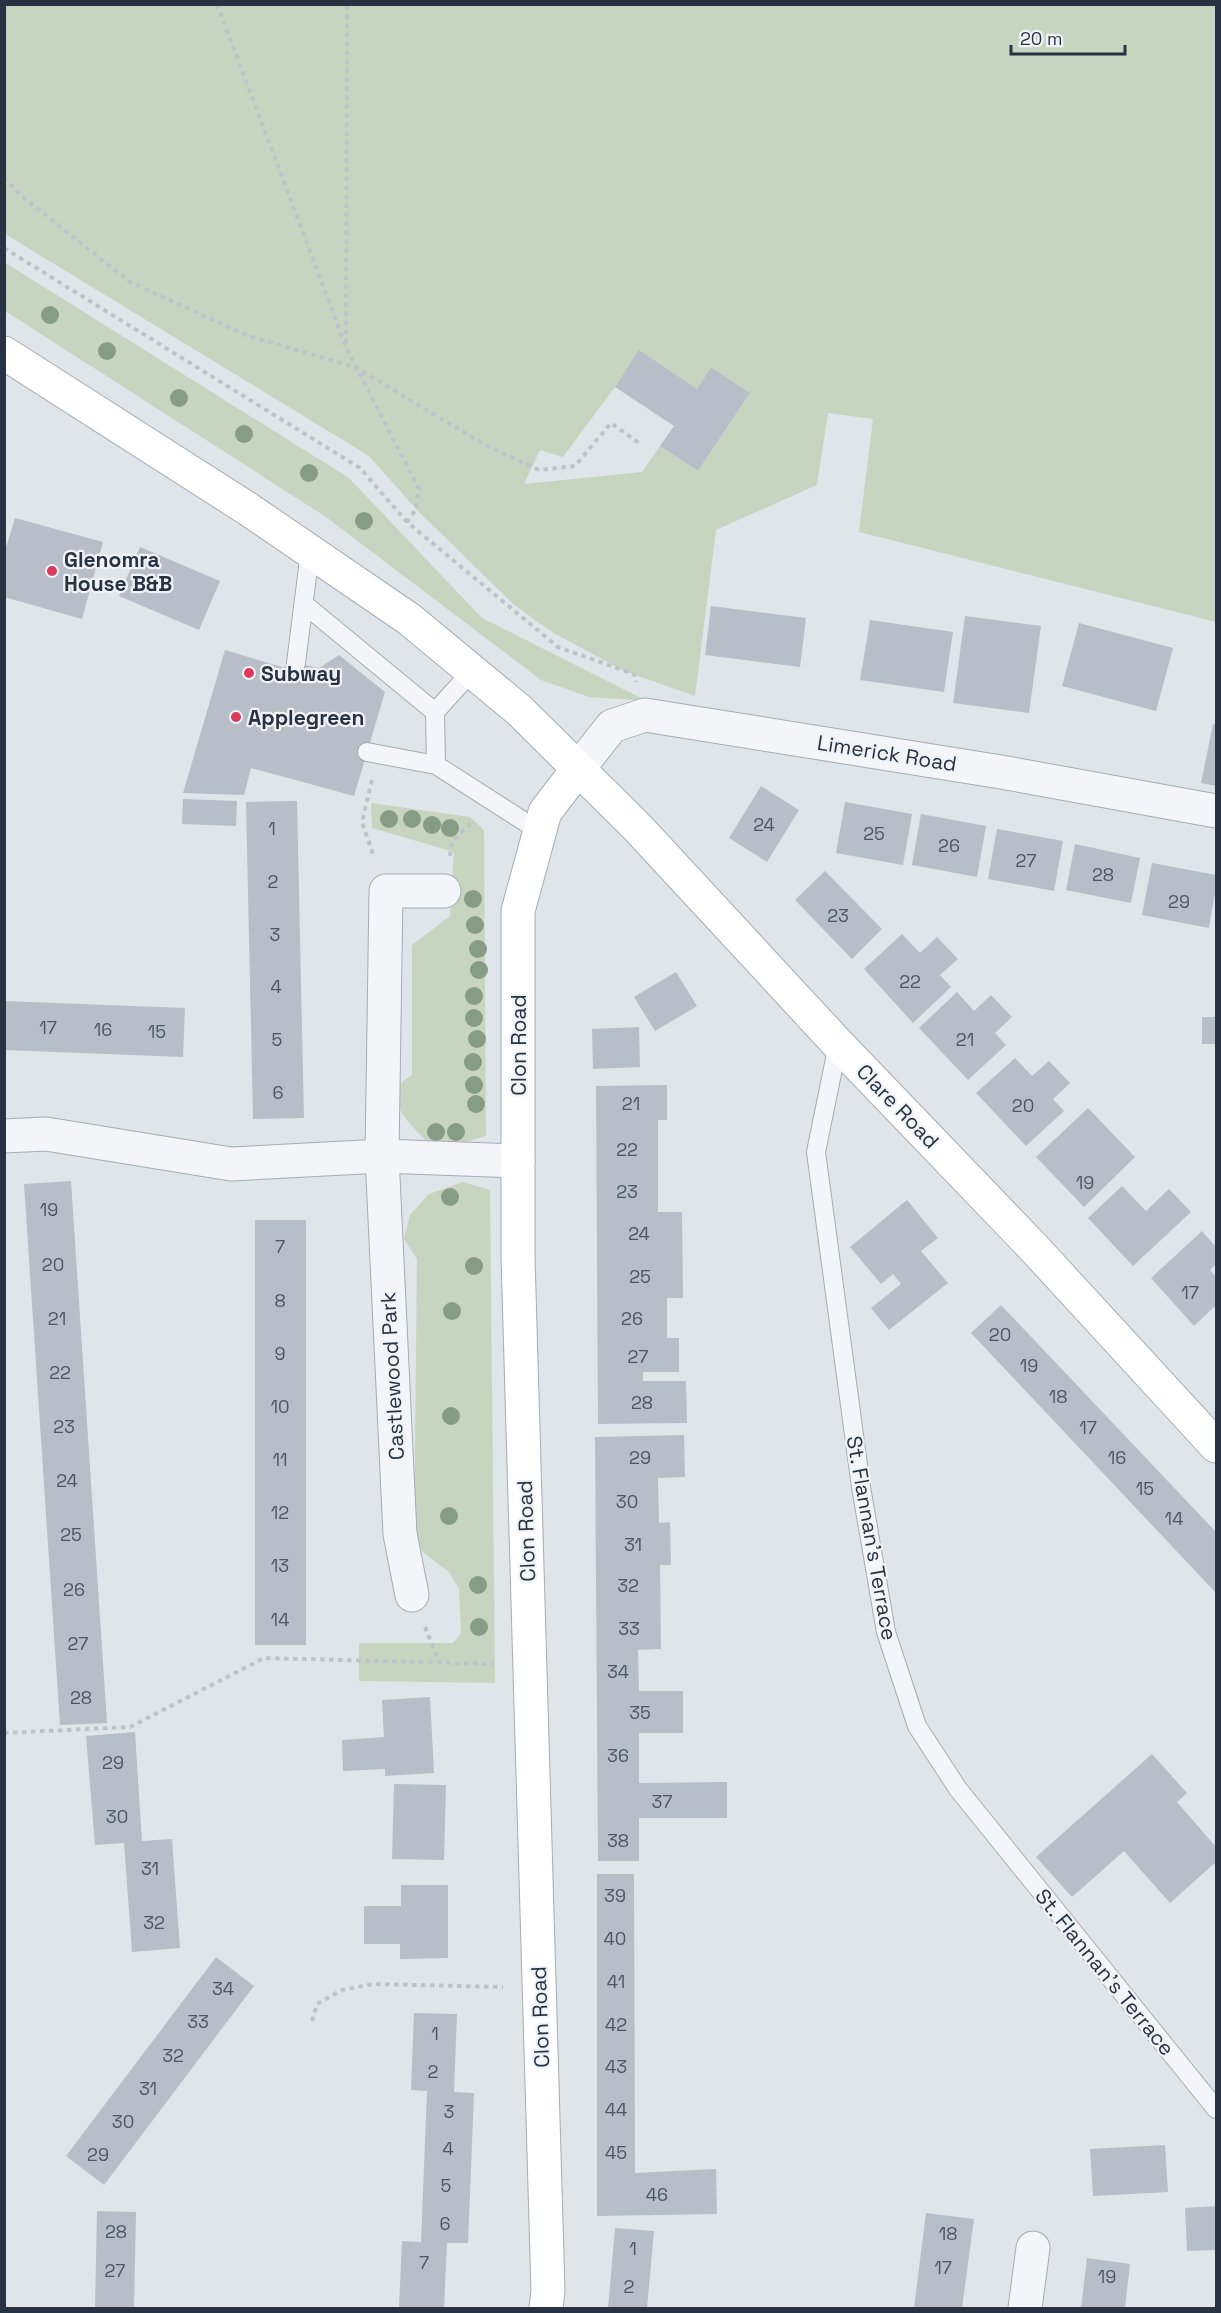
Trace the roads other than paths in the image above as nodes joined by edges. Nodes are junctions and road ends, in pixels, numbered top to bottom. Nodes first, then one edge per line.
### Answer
1 (4, 353) edge
2 (310, 552) junction
3 (304, 604) junction
4 (296, 663) dead end
5 (472, 671) junction
6 (435, 712) junction
7 (373, 753) road end
8 (436, 765) junction
9 (578, 769) junction
10 (1216, 811) edge
11 (540, 831) junction
12 (444, 891) road end
13 (838, 1044) junction
14 (4, 1136) edge
15 (382, 1156) junction
16 (518, 1161) junction
17 (1216, 1446) edge
18 (412, 1595) dead end
19 (1216, 2109) edge
20 (1033, 2248) dead end
21 (546, 2308) edge
22 (1025, 2308) edge

1 - 2 main road, Clare Road
2 - 3 lane
2 - 5 main road, Clare Road
3 - 4 lane
3 - 6 lane
5 - 6 lane
5 - 9 main road, Clare Road
6 - 8 lane
7 - 8 lane
8 - 11 lane
9 - 10 street, Limerick Road
9 - 11 main road, Clon Road
9 - 13 main road, Clare Road
11 - 16 main road, Clon Road
12 - 15 street, Castlewood Park
13 - 17 main road, Clare Road
13 - 19 lane, St. Flannan's Terrace
14 - 15 street
15 - 16 street
15 - 18 street, Castlewood Park
16 - 21 main road, Clon Road
20 - 22 street

